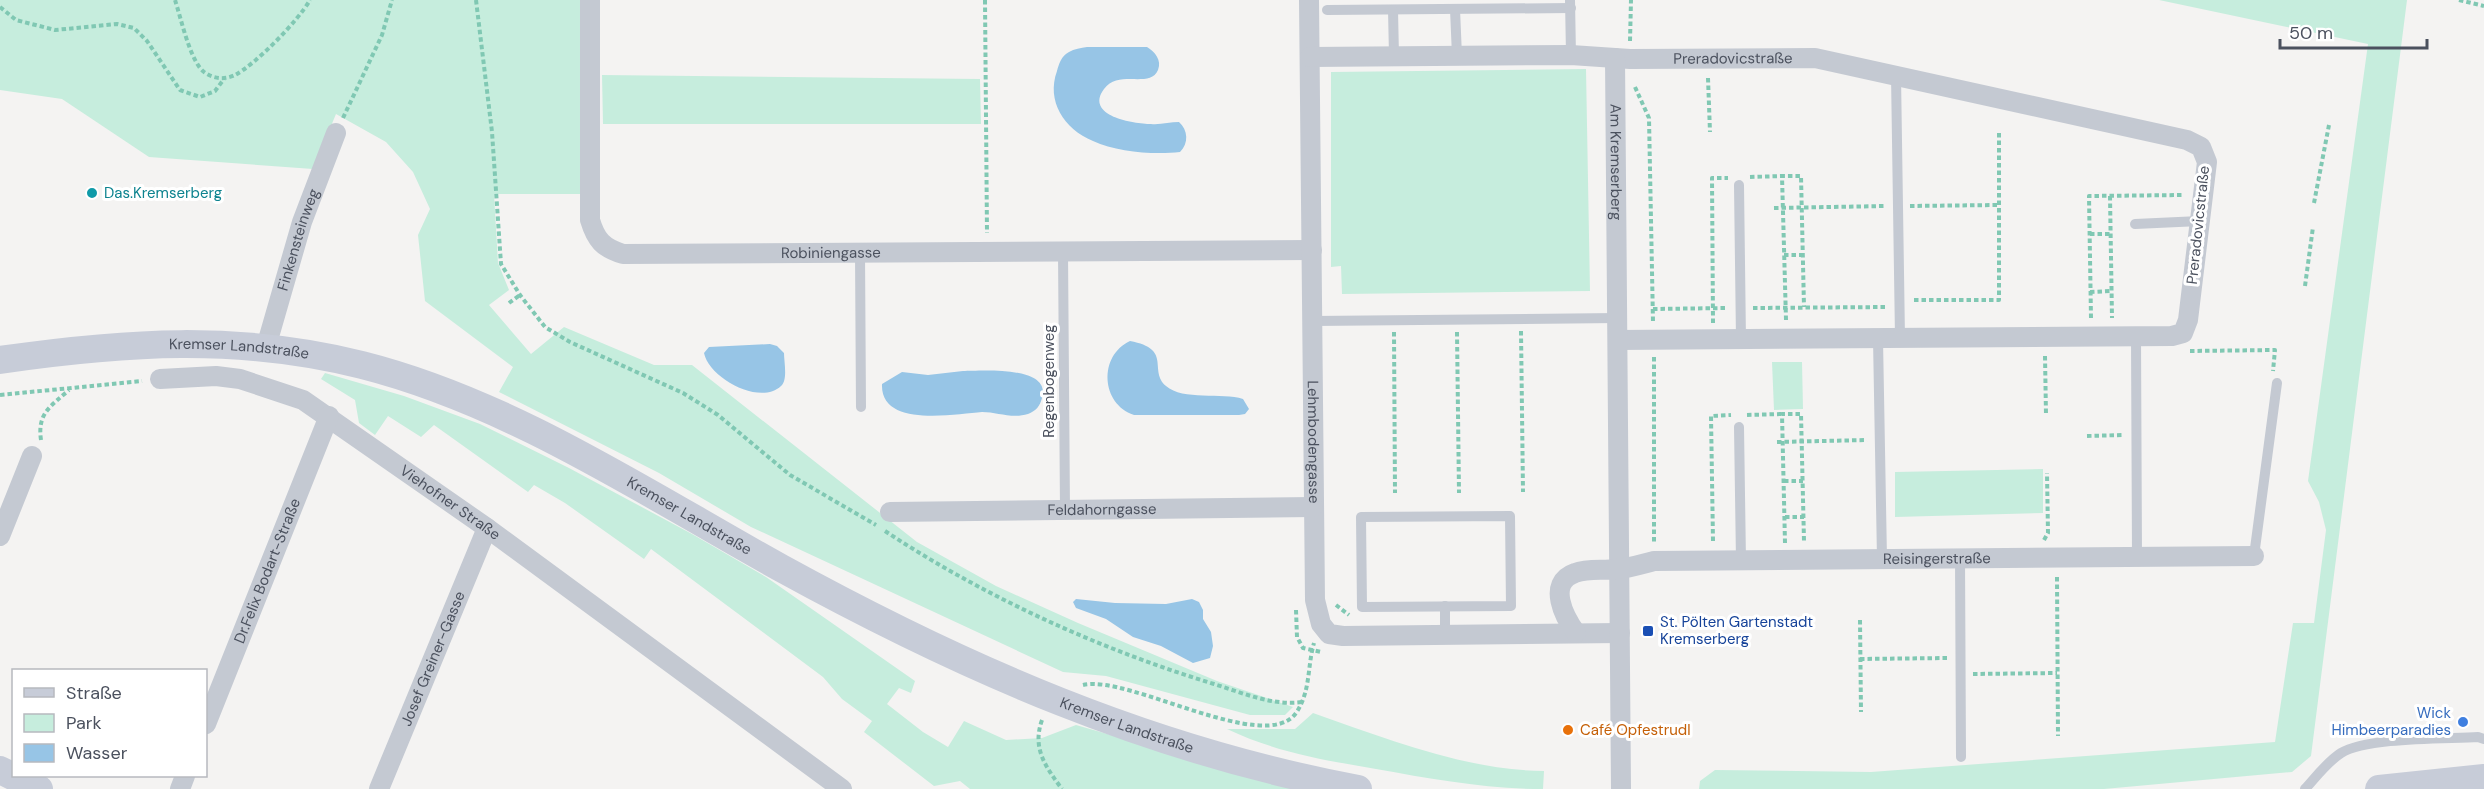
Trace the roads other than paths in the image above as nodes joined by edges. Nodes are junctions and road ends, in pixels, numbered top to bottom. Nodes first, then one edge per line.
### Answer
1 (590, 0) edge
2 (1309, 0) edge
3 (1570, 4) edge
4 (1393, 9) junction
5 (1455, 9) junction
6 (1327, 10) dead end
7 (1571, 55) junction
8 (1394, 56) junction
9 (1457, 56) junction
10 (1310, 57) junction
11 (1623, 58) junction
12 (1896, 75) junction
13 (336, 133) road end
14 (1739, 185) dead end
15 (2200, 221) junction
16 (2135, 224) dead end
17 (1312, 250) junction
18 (1063, 252) junction
19 (860, 253) junction
20 (1618, 318) junction
21 (1313, 321) junction
22 (2136, 337) junction
23 (1900, 338) junction
24 (1878, 339) junction
25 (1618, 340) junction
26 (1741, 340) junction
27 (266, 347) junction
28 (0, 360) edge
29 (160, 380) road end
30 (2277, 383) dead end
31 (861, 407) dead end
32 (329, 416) junction
33 (1739, 428) dead end
34 (36, 448) road end
35 (1313, 507) junction
36 (1065, 510) junction
37 (890, 512) dead end
38 (487, 528) junction
39 (0, 536) edge
40 (2254, 556) joint
41 (2137, 557) junction
42 (1960, 559) junction
43 (1882, 560) junction
44 (1740, 561) junction
45 (1619, 569) junction
46 (1445, 606) junction
47 (1576, 633) junction
48 (1620, 633) junction
49 (1445, 634) junction
50 (207, 721) edge
51 (2484, 739) edge
52 (1961, 756) dead end
53 (14, 777) edge
54 (2484, 778) edge
55 (39, 789) edge
56 (379, 789) edge
57 (842, 789) edge
58 (1358, 789) edge
59 (1621, 789) edge
60 (2305, 789) edge
61 (2379, 789) edge

1 - 19 street, Robiniengasse
2 - 10 street, Lehmbodengasse
3 - 5 lane
3 - 7 lane
4 - 5 lane
4 - 6 lane
4 - 8 lane
5 - 9 lane
7 - 9 street
7 - 11 street
8 - 9 street
8 - 10 street
10 - 17 street, Lehmbodengasse
11 - 12 street, Preradovicstraße
11 - 20 street, Am Kremserberg
12 - 15 street, Preradovicstraße
12 - 23 lane
13 - 27 street, Finkensteinweg
14 - 26 lane
15 - 16 lane
15 - 22 street, Preradovicstraße
17 - 18 street, Robiniengasse
17 - 21 street, Lehmbodengasse
18 - 19 street, Robiniengasse
18 - 36 lane, Regenbogenweg
19 - 31 lane
20 - 21 lane
20 - 25 street, Am Kremserberg
21 - 35 street, Lehmbodengasse
22 - 23 street, Preradovicstraße
22 - 41 lane
23 - 24 street, Preradovicstraße
24 - 26 street, Preradovicstraße
24 - 43 lane
25 - 26 street, Preradovicstraße
25 - 45 street, Am Kremserberg
27 - 28 main road, Kremser Landstraße
27 - 58 main road, Kremser Landstraße
29 - 32 street, Viehofner Straße
30 - 40 lane
32 - 38 street, Viehofner Straße
32 - 50 street, Dr.Felix Bodart-Straße
33 - 44 lane
34 - 39 street
35 - 36 street, Feldahorngasse
35 - 49 street, Lehmbodengasse
36 - 37 street, Feldahorngasse
38 - 56 street, Josef Greiner-Gasse
38 - 57 street, Viehofner Straße
40 - 41 street, Reisingerstraße
41 - 42 street, Reisingerstraße
42 - 43 street, Reisingerstraße
42 - 52 lane
43 - 44 street, Reisingerstraße
44 - 45 street, Reisingerstraße
45 - 47 street
45 - 48 street, Am Kremserberg
46 - 46 lane
46 - 49 lane
47 - 48 street
47 - 49 street
48 - 59 street, Am Kremserberg
51 - 60 lane
53 - 55 main road
54 - 61 main road

